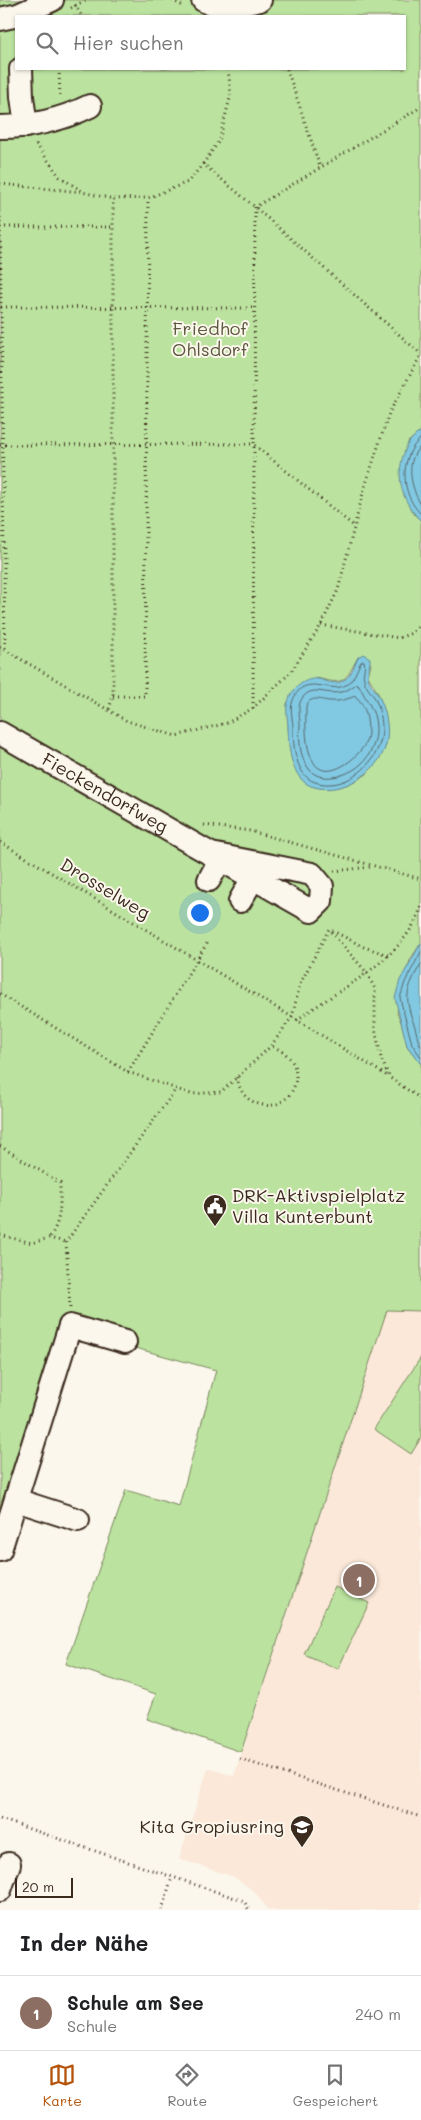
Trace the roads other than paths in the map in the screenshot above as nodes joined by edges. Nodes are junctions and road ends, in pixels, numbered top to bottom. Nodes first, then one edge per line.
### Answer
1 (52, 0) edge
2 (203, 0) edge
3 (260, 0) edge
4 (17, 15) edge
5 (21, 70) edge
6 (90, 106) dead end
7 (26, 126) junction
8 (0, 127) edge
9 (0, 733) edge
10 (215, 857) junction
11 (253, 878) junction
12 (209, 880) dead end
13 (240, 901) dead end
14 (125, 1342) dead end
15 (16, 1500) junction
16 (78, 1520) dead end
17 (0, 1550) edge
18 (9, 1864) dead end
19 (0, 1890) edge

1 - 4 street
2 - 3 street
5 - 7 street
6 - 7 street
7 - 8 street
9 - 10 street, Fieckendorfweg
10 - 11 street, Fieckendorfweg
10 - 11 street, Fieckendorfweg
10 - 12 street
11 - 13 street
14 - 15 street
15 - 16 street
15 - 17 street
18 - 19 street

